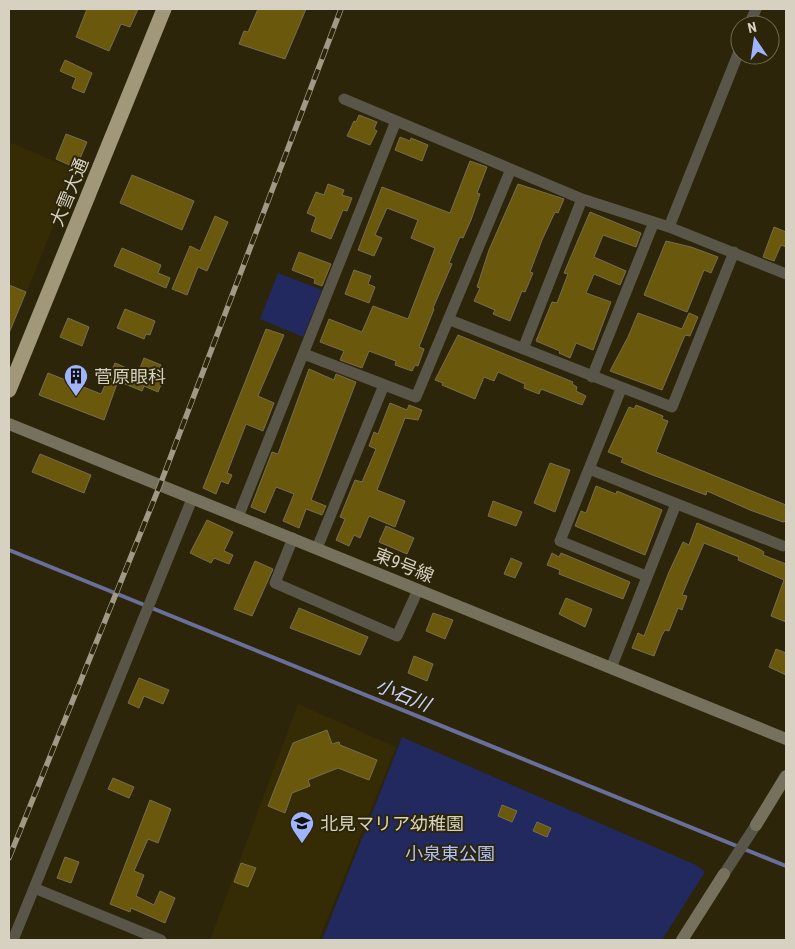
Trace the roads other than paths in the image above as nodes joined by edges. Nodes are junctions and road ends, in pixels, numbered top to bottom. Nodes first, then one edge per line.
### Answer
1 (164, 9) edge
2 (734, 65) edge
3 (344, 100) dead end
4 (396, 121) junction
5 (511, 169) junction
6 (582, 199) junction
7 (654, 222) junction
8 (669, 226) junction
9 (734, 252) junction
10 (786, 274) edge
11 (450, 320) junction
12 (523, 348) junction
13 (304, 354) junction
14 (592, 377) junction
15 (384, 385) junction
16 (621, 389) junction
17 (9, 390) edge
18 (9, 424) edge
19 (589, 469) junction
20 (192, 499) junction
21 (676, 504) junction
22 (238, 517) junction
23 (293, 538) junction
24 (783, 546) dead end
25 (317, 548) junction
26 (646, 576) junction
27 (418, 590) junction
28 (611, 668) junction
29 (786, 738) edge
30 (786, 776) edge
31 (756, 825) joint
32 (724, 874) joint
33 (34, 888) junction
34 (13, 940) edge
35 (161, 940) edge
36 (682, 940) edge

1 - 17 highway, 大雪大通
2 - 8 street
3 - 4 street
4 - 5 street
4 - 13 street
5 - 6 street
5 - 11 street
6 - 7 street
6 - 12 street
7 - 8 street
7 - 14 street
8 - 9 street
9 - 10 street
9 - 16 street
11 - 12 street
11 - 15 street
12 - 14 street
13 - 15 street
13 - 22 street
14 - 16 street
15 - 25 street
16 - 19 street
18 - 20 street, 東9号線
19 - 21 street
19 - 26 street
20 - 22 street, 東9号線
20 - 33 street
21 - 24 street
21 - 26 street
22 - 23 street, 東9号線
23 - 25 street, 東9号線
23 - 27 street
25 - 27 street, 東9号線
26 - 28 street
27 - 28 street, 東9号線
28 - 29 street, 東9号線
30 - 31 street
31 - 32 street
32 - 36 street
33 - 34 street
33 - 35 street

